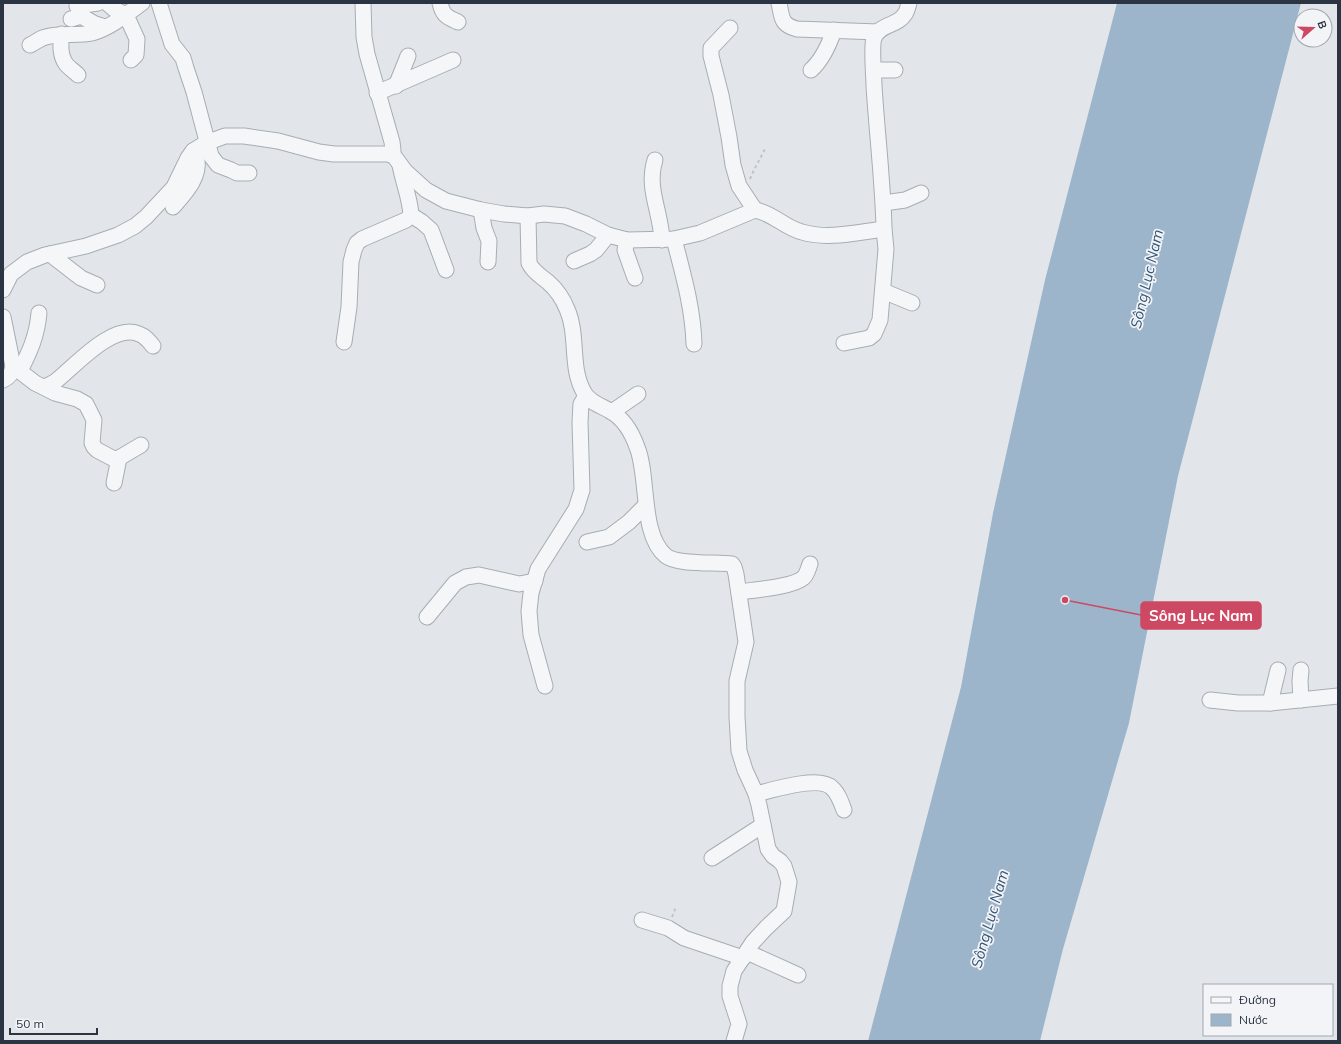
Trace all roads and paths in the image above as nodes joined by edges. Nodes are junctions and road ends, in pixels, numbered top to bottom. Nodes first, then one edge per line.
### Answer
1 (98, 3) edge
2 (107, 3) edge
3 (142, 3) edge
4 (159, 3) edge
5 (363, 3) edge
6 (440, 3) edge
7 (779, 3) edge
8 (909, 3) edge
9 (126, 15) junction
10 (458, 22) dead end
11 (104, 28) junction
12 (730, 28) dead end
13 (834, 30) junction
14 (878, 32) junction
15 (62, 34) junction
16 (30, 45) dead end
17 (408, 56) dead end
18 (131, 60) dead end
19 (453, 60) dead end
20 (811, 70) dead end
21 (874, 70) junction
22 (895, 70) dead end
23 (78, 75) dead end
24 (396, 86) junction
25 (377, 93) junction
26 (206, 143) junction
27 (765, 149) dead end
28 (193, 151) junction
29 (396, 160) junction
30 (655, 160) dead end
31 (249, 173) dead end
32 (742, 191) junction
33 (921, 193) dead end
34 (884, 203) junction
35 (173, 207) dead end
36 (481, 210) junction
37 (755, 210) junction
38 (411, 215) junction
39 (528, 216) junction
40 (884, 229) junction
41 (608, 234) junction
42 (627, 240) junction
43 (668, 240) junction
44 (50, 254) junction
45 (574, 261) dead end
46 (488, 262) dead end
47 (446, 270) dead end
48 (635, 278) dead end
49 (97, 285) dead end
50 (3, 290) edge
51 (883, 290) junction
52 (912, 303) dead end
53 (39, 313) dead end
54 (3, 317) edge
55 (344, 342) dead end
56 (844, 343) dead end
57 (694, 344) dead end
58 (153, 346) dead end
59 (16, 368) junction
60 (3, 380) edge
61 (44, 387) junction
62 (638, 394) dead end
63 (586, 396) junction
64 (612, 412) junction
65 (141, 445) dead end
66 (119, 458) junction
67 (114, 483) dead end
68 (646, 505) junction
69 (587, 542) dead end
70 (810, 564) dead end
71 (535, 581) junction
72 (739, 592) junction
73 (427, 618) dead end
74 (1278, 670) dead end
75 (1301, 670) dead end
76 (545, 686) dead end
77 (1338, 696) edge
78 (1210, 700) dead end
79 (1301, 700) junction
80 (1270, 703) junction
81 (756, 794) junction
82 (844, 810) dead end
83 (763, 825) junction
84 (712, 858) dead end
85 (642, 920) dead end
86 (745, 955) junction
87 (798, 975) dead end
88 (734, 1041) edge

1 - 11 street
2 - 9 street
3 - 9 street
4 - 26 street
5 - 25 street
6 - 10 street
7 - 13 street
8 - 14 street
9 - 11 street
9 - 18 street
11 - 15 street
12 - 32 street
13 - 14 street
13 - 20 street
14 - 21 street
15 - 16 street
15 - 23 street
17 - 24 street
19 - 24 street
21 - 22 street
21 - 34 street
24 - 25 street
25 - 29 street
26 - 28 street
26 - 29 street
26 - 31 street
27 - 32 path
28 - 35 street
28 - 44 street
29 - 36 street
29 - 38 street
30 - 43 street
32 - 37 street
33 - 34 street
34 - 40 street
36 - 39 street
36 - 46 street
37 - 40 street
37 - 43 street
38 - 47 street
38 - 55 street
39 - 41 street
39 - 63 street
40 - 51 street
41 - 42 street
41 - 45 street
42 - 43 street
42 - 48 street
43 - 57 street
44 - 49 street
44 - 50 street
51 - 52 street
51 - 56 street
53 - 59 street
54 - 59 street
58 - 61 street
59 - 60 street
59 - 61 street
61 - 66 street
62 - 64 street
63 - 64 street
63 - 71 street
64 - 68 street
65 - 66 street
66 - 67 street
68 - 69 street
68 - 72 street
70 - 72 street
71 - 73 street
71 - 76 street
72 - 81 street
74 - 80 street
75 - 79 street
77 - 79 street
78 - 80 street
79 - 80 street
81 - 82 street
81 - 83 street
83 - 84 street
83 - 86 street
85 - 86 street
86 - 87 street
86 - 88 street

